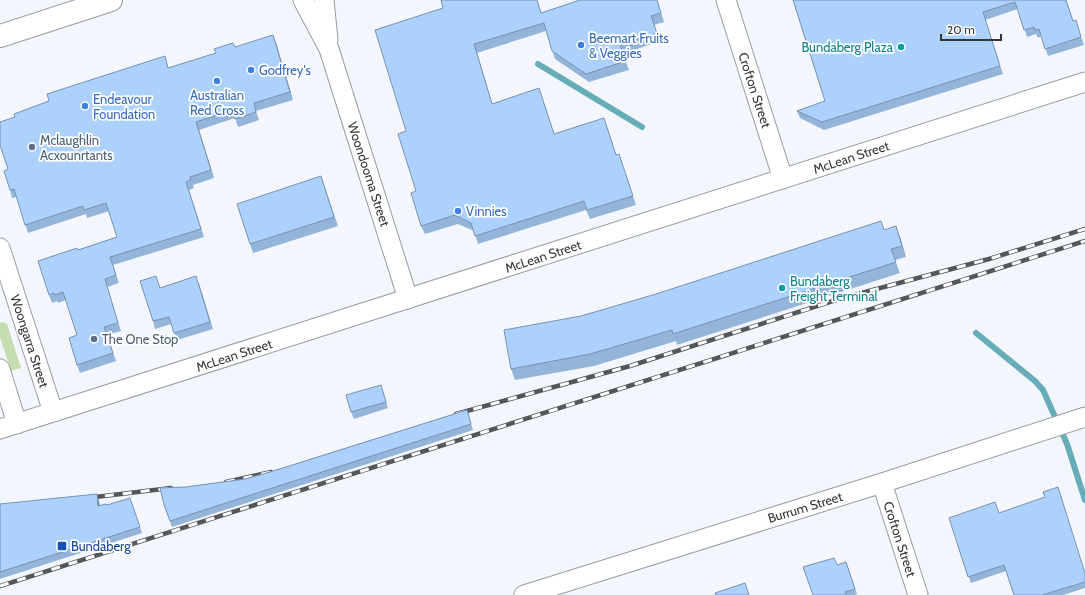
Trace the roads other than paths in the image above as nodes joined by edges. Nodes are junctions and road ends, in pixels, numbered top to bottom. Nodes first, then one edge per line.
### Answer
1 (111, 0) edge
2 (303, 0) edge
3 (324, 0) edge
4 (726, 0) edge
5 (0, 36) edge
6 (329, 49) junction
7 (1085, 82) edge
8 (783, 179) junction
9 (0, 248) edge
10 (408, 299) junction
11 (0, 369) edge
12 (53, 412) junction
13 (1077, 419) edge
14 (9, 426) edge
15 (882, 483) junction
16 (524, 595) edge
17 (918, 595) edge

1 - 5 street
2 - 6 street, Woondooma Street
3 - 6 street, Woondooma Street
4 - 8 street, Crofton Street
6 - 10 street, Woondooma Street
7 - 8 street, McLean Street
8 - 10 street, McLean Street
9 - 12 street, Woongarra Street
10 - 12 street, McLean Street
11 - 14 street
12 - 14 street, McLean Street
13 - 15 street, Burrum Street
15 - 16 street, Burrum Street
15 - 17 street, Crofton Street

